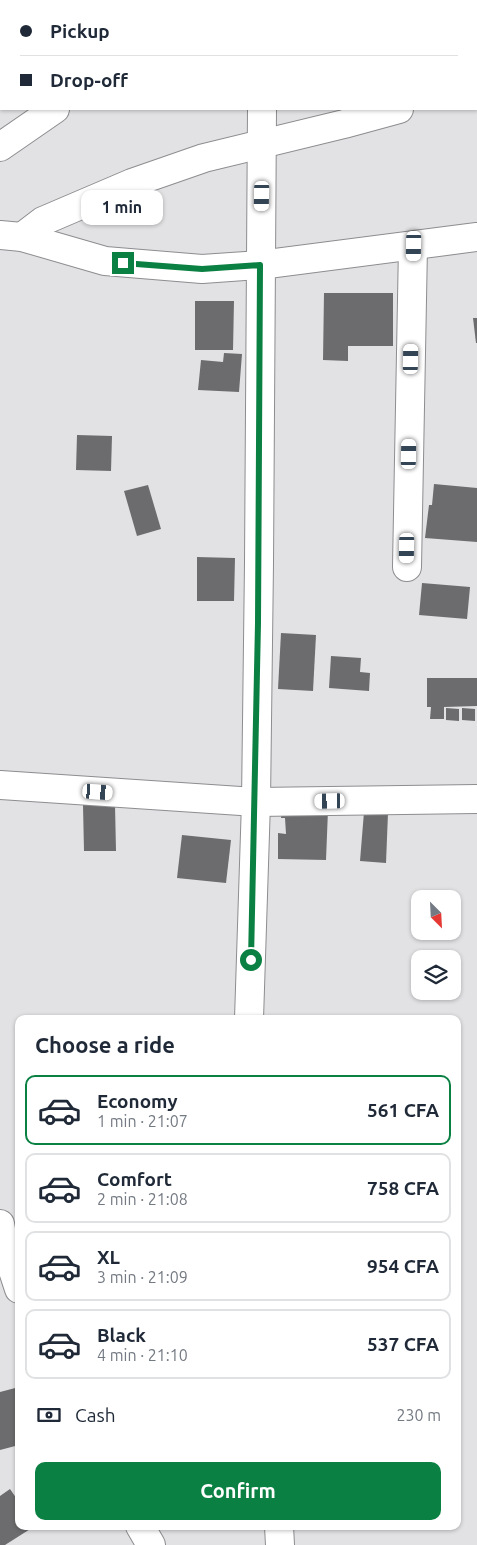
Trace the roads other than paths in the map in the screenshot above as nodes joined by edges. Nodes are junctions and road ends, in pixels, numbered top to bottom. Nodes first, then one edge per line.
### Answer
1 (55, 110) edge
2 (262, 110) edge
3 (395, 110) edge
4 (262, 144) junction
5 (0, 147) edge
6 (11, 236) edge
7 (477, 237) edge
8 (414, 246) junction
9 (260, 265) junction
10 (407, 567) dead end
11 (0, 786) edge
12 (477, 799) edge
13 (256, 802) junction
14 (249, 1015) edge
15 (0, 1224) edge
16 (15, 1277) edge
17 (142, 1530) edge
18 (279, 1530) edge
19 (151, 1545) edge
20 (280, 1545) edge

1 - 5 street
2 - 4 street
3 - 4 street
4 - 6 street
4 - 9 street
6 - 9 street
7 - 8 street
8 - 9 street
8 - 10 street
9 - 13 street
11 - 13 street
12 - 13 street
13 - 14 street
15 - 16 street
17 - 19 street
18 - 20 street

